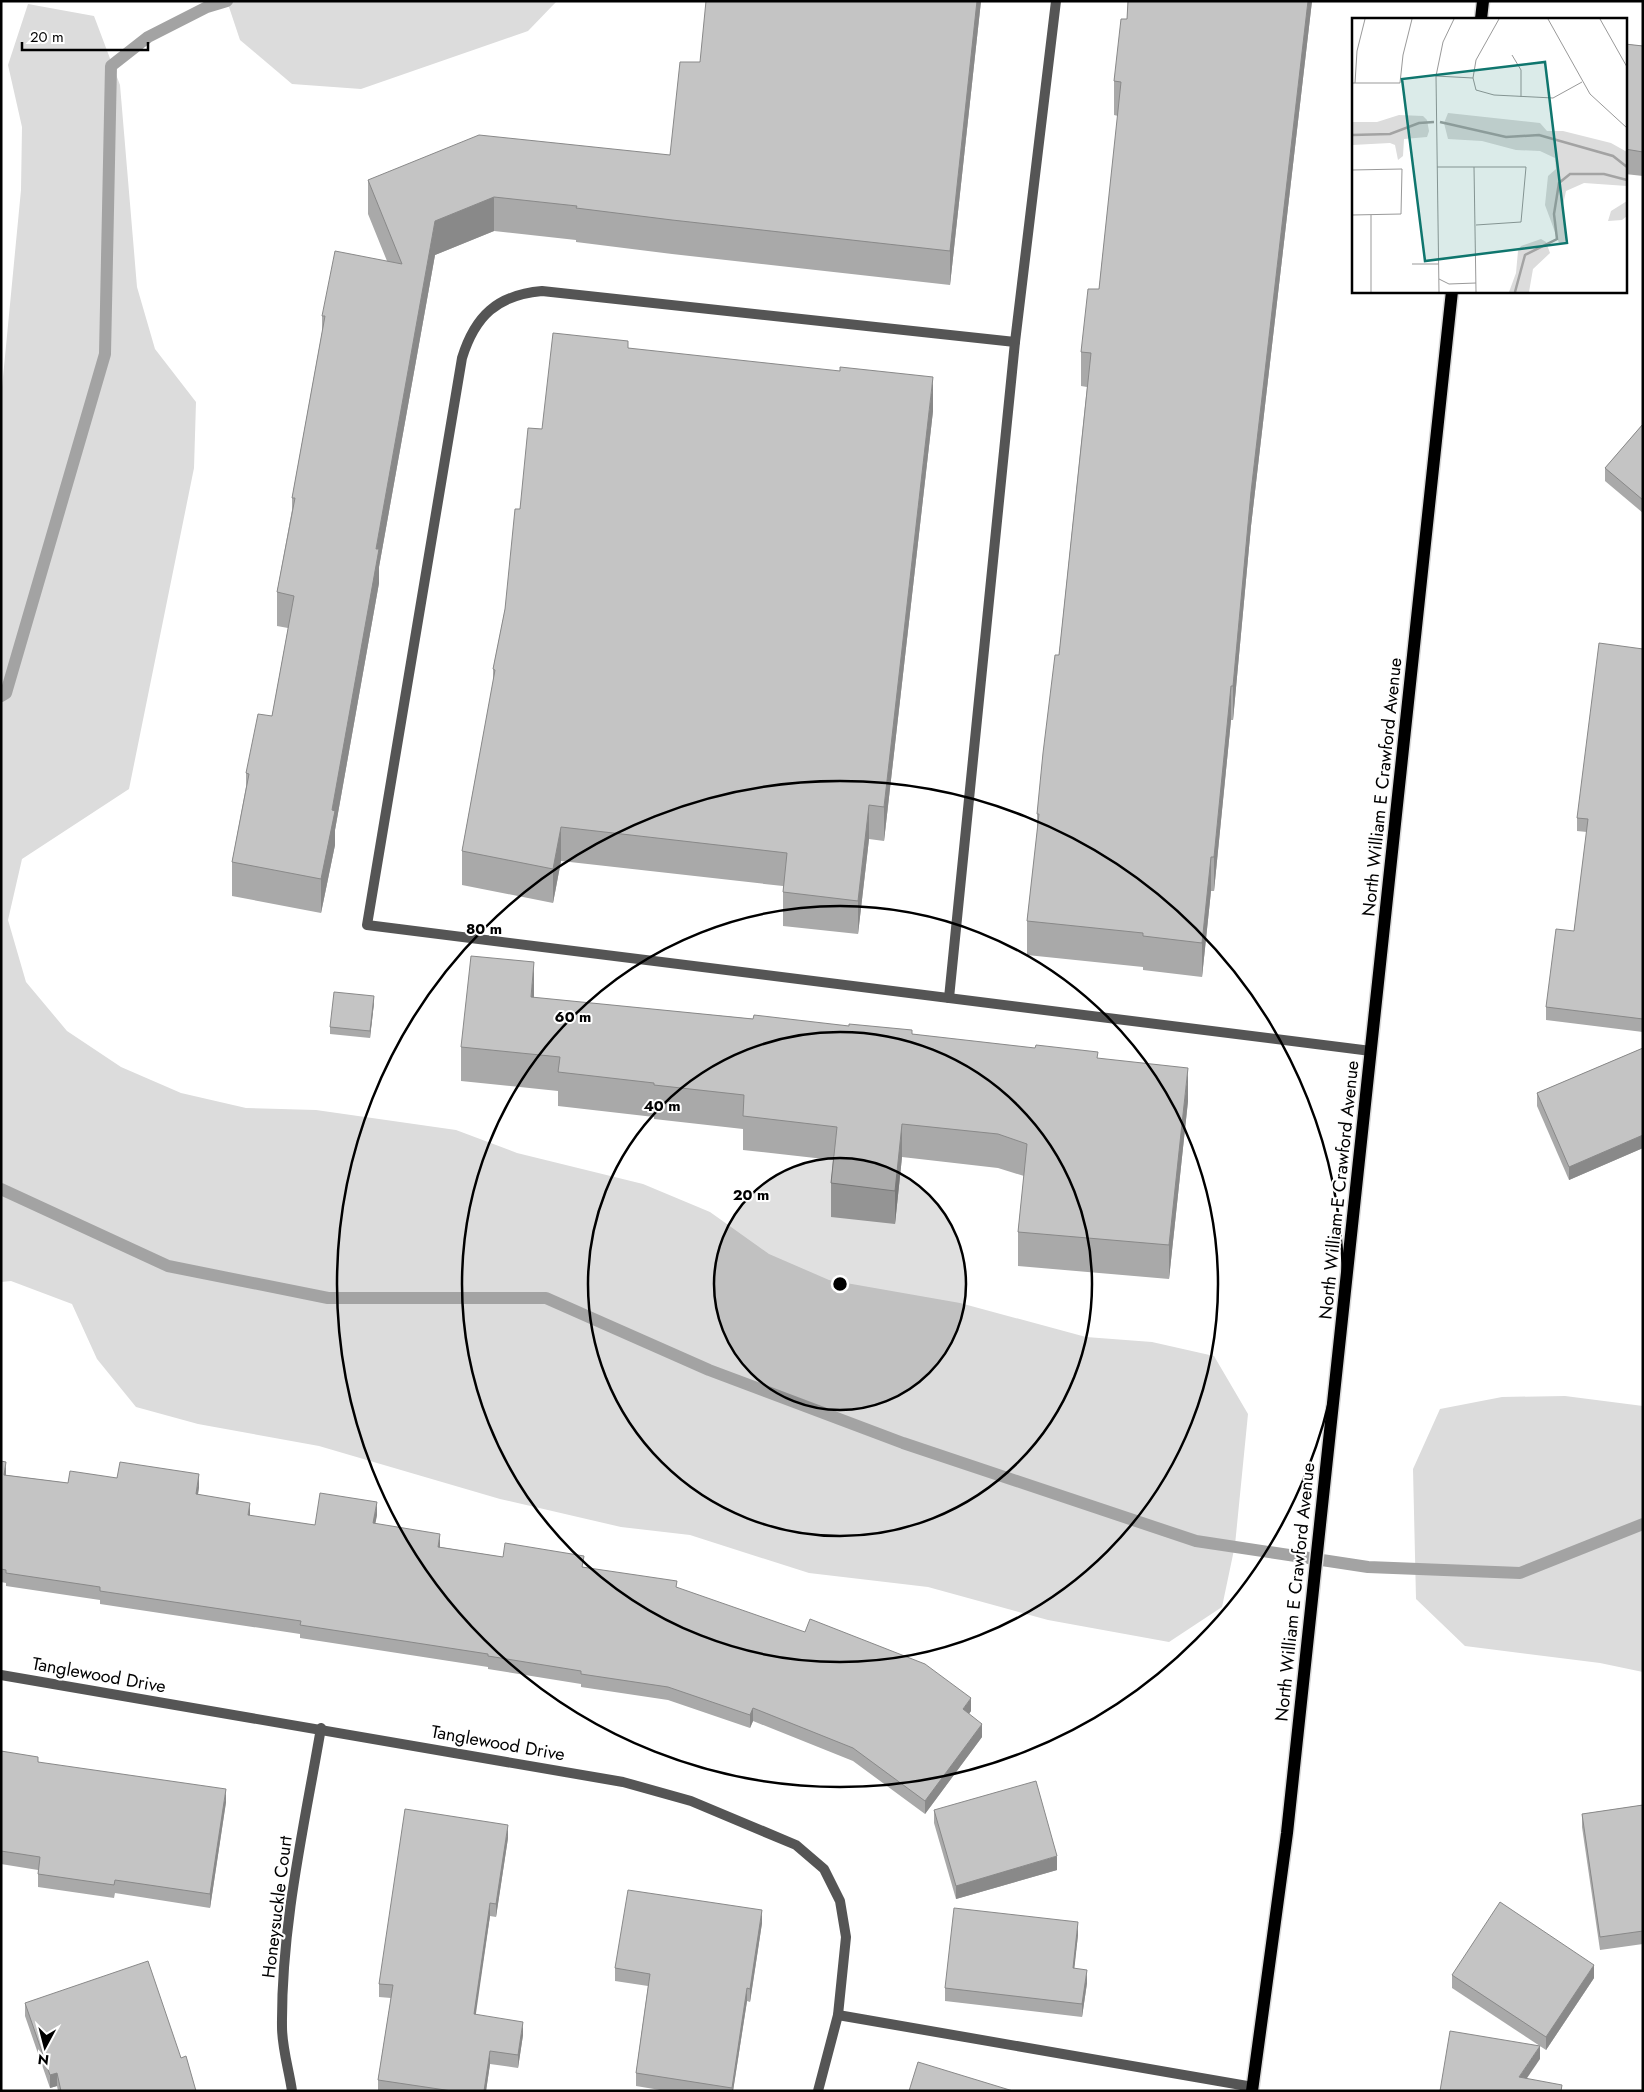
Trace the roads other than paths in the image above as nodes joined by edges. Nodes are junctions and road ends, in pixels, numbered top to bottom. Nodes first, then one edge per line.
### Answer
1 (1056, 1) edge
2 (1483, 1) edge
3 (1481, 18) edge
4 (1452, 292) edge
5 (1015, 342) junction
6 (949, 998) junction
7 (1371, 1051) junction
8 (1, 1675) edge
9 (321, 1728) junction
10 (838, 2015) junction
11 (1252, 2089) edge
12 (292, 2091) edge
13 (818, 2091) edge

1 - 5 street
2 - 3 main road
4 - 7 main road, North William E Crawford Avenue
5 - 6 street
5 - 6 street
6 - 7 street
7 - 11 main road, North William E Crawford Avenue
8 - 9 street, Tanglewood Drive
9 - 10 street, Tanglewood Drive
9 - 12 street, Honeysuckle Court
10 - 11 street
10 - 13 street, Tanglewood Drive

